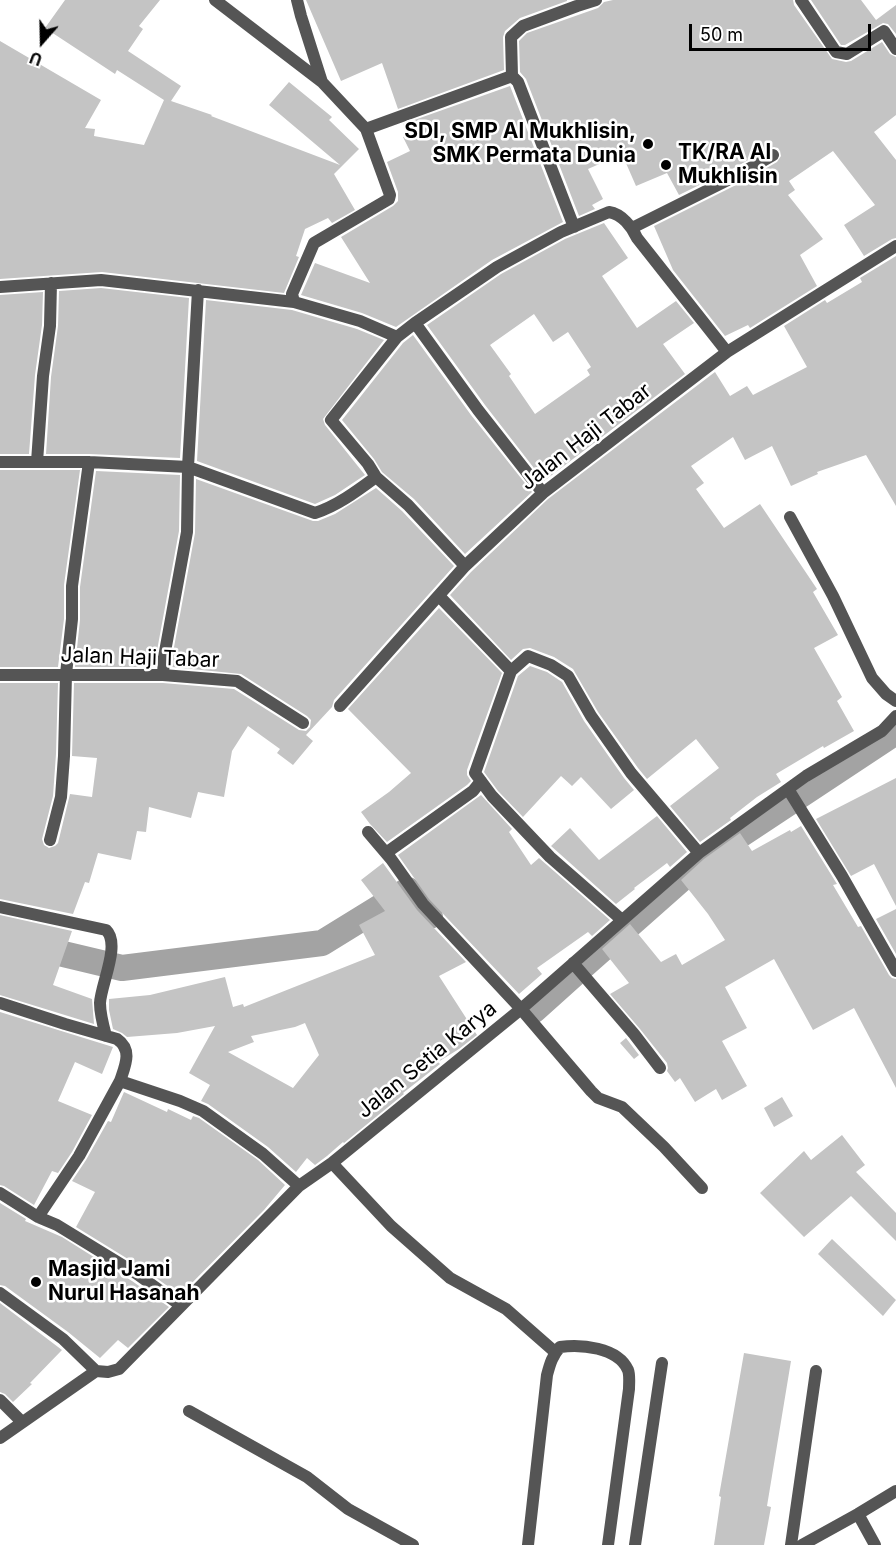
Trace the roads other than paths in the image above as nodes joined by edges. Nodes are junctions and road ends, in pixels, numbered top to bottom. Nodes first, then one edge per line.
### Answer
1 (215, 0) edge
2 (297, 0) edge
3 (596, 0) edge
4 (801, 0) edge
5 (576, 3) edge
6 (896, 50) edge
7 (512, 76) junction
8 (322, 82) junction
9 (366, 129) junction
10 (773, 155) dead end
11 (574, 227) junction
12 (632, 228) junction
13 (896, 246) edge
14 (51, 283) junction
15 (0, 287) edge
16 (198, 290) junction
17 (294, 302) junction
18 (415, 323) junction
19 (397, 337) junction
20 (727, 352) junction
21 (0, 462) edge
22 (37, 462) junction
23 (89, 462) junction
24 (188, 467) junction
25 (376, 477) junction
26 (543, 493) junction
27 (790, 516) dead end
28 (465, 566) junction
29 (440, 596) junction
30 (511, 671) junction
31 (66, 674) junction
32 (0, 675) edge
33 (163, 675) junction
34 (896, 702) edge
35 (340, 706) dead end
36 (896, 716) edge
37 (303, 723) dead end
38 (481, 781) junction
39 (788, 789) junction
40 (368, 832) dead end
41 (50, 840) dead end
42 (699, 853) junction
43 (389, 856) junction
44 (0, 907) edge
45 (622, 920) junction
46 (573, 963) junction
47 (896, 971) edge
48 (0, 1003) edge
49 (521, 1009) junction
50 (106, 1036) junction
51 (660, 1068) dead end
52 (120, 1081) junction
53 (332, 1163) junction
54 (299, 1186) junction
55 (702, 1188) dead end
56 (0, 1193) edge
57 (38, 1217) junction
58 (0, 1293) edge
59 (180, 1305) junction
60 (555, 1352) junction
61 (662, 1364) dead end
62 (96, 1371) junction
63 (816, 1371) dead end
64 (0, 1400) edge
65 (189, 1411) dead end
66 (22, 1422) junction
67 (0, 1438) edge
68 (896, 1491) edge
69 (858, 1514) junction
70 (413, 1545) edge
71 (528, 1545) edge
72 (608, 1545) edge
73 (635, 1545) edge
74 (791, 1545) edge
75 (802, 1545) edge
76 (875, 1545) edge

1 - 8 street
2 - 8 street
3 - 5 street
4 - 6 street
5 - 7 street
7 - 9 street
7 - 11 street
8 - 9 street
9 - 17 street
10 - 12 street
11 - 12 street
11 - 18 street
12 - 20 street
13 - 20 street, Jalan Haji Tabar
14 - 15 street
14 - 16 street
14 - 22 street
16 - 17 street
16 - 24 street
17 - 19 street
18 - 19 street
18 - 26 street
19 - 25 street
20 - 26 street, Jalan Haji Tabar
21 - 22 street
22 - 23 street
23 - 24 street
23 - 31 street
24 - 25 street
24 - 33 street
25 - 28 street
26 - 28 street, Jalan Haji Tabar
27 - 34 street
28 - 29 street, Jalan Haji Tabar
29 - 30 street
29 - 35 street, Jalan Haji Tabar
30 - 38 street
30 - 42 street
31 - 32 street, Jalan Haji Tabar
31 - 33 street, Jalan Haji Tabar
31 - 41 street
33 - 37 street, Jalan Haji Tabar
36 - 39 street, Jalan Setia Karya
38 - 43 street
38 - 45 street
39 - 42 street, Jalan Setia Karya
39 - 47 street
40 - 43 street
42 - 45 street, Jalan Setia Karya
43 - 49 street
44 - 50 street
45 - 46 street, Jalan Setia Karya
46 - 49 street, Jalan Setia Karya
46 - 51 street
48 - 50 street
49 - 53 street, Jalan Setia Karya
49 - 55 street
50 - 52 street
52 - 54 street
52 - 57 street
53 - 54 street, Jalan Setia Karya
53 - 60 street
54 - 59 street, Jalan Setia Karya
56 - 57 street
57 - 59 street
58 - 62 street
59 - 62 street, Jalan Setia Karya
60 - 71 street
60 - 72 street
61 - 73 street
62 - 66 street
63 - 74 street
64 - 66 street
65 - 70 street
66 - 67 street
68 - 69 street
69 - 75 street
69 - 76 street

